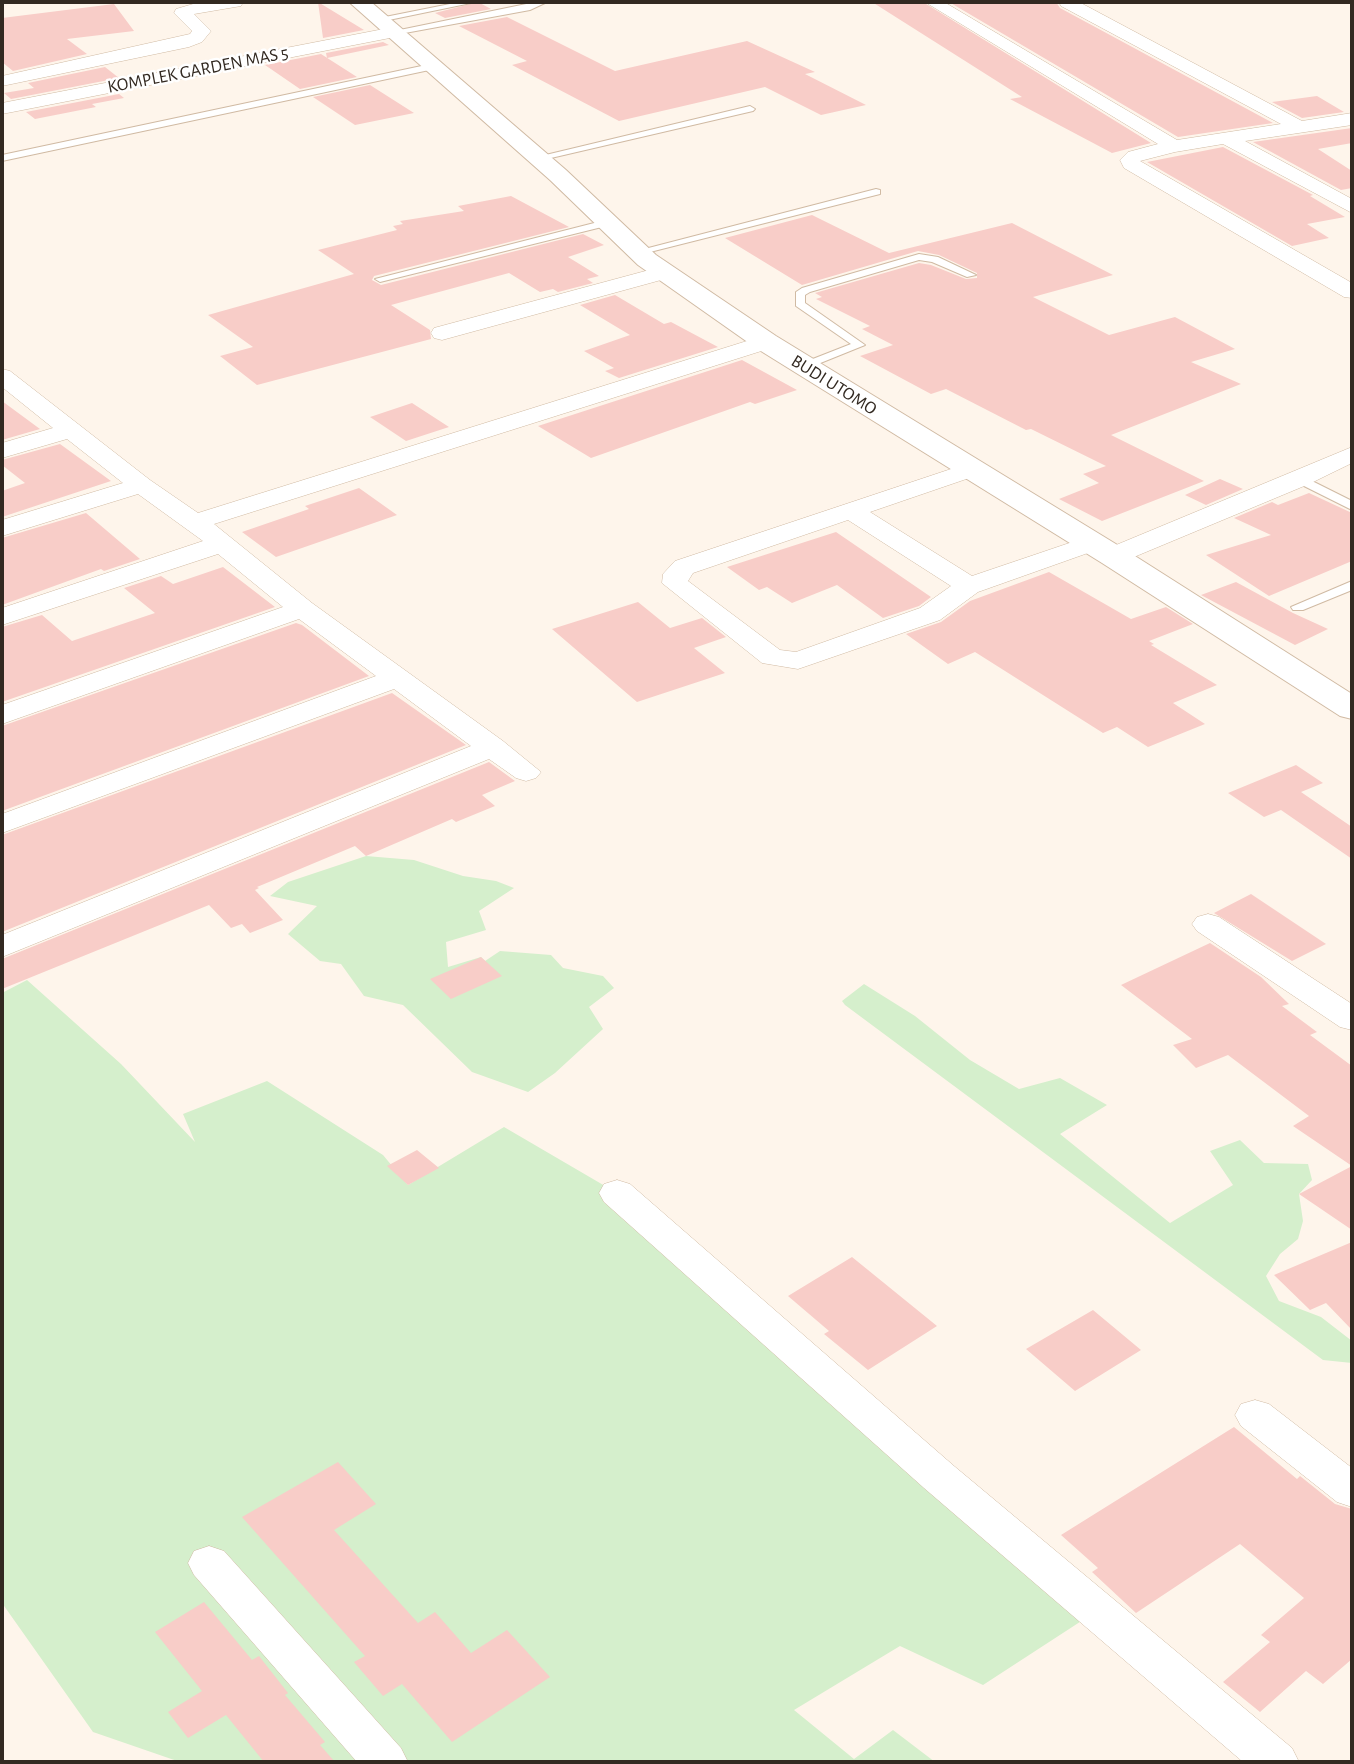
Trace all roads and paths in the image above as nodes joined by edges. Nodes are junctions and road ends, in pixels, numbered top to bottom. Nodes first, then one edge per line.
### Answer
1 (235, 2) edge
2 (472, 2) edge
3 (544, 2) edge
4 (933, 2) edge
5 (1067, 2) edge
6 (377, 17) edge
7 (431, 67) junction
8 (2, 81) edge
9 (2, 109) edge
10 (750, 109) dead end
11 (1352, 119) edge
12 (1324, 122) junction
13 (1298, 126) junction
14 (1352, 137) edge
15 (1225, 138) junction
16 (1174, 146) junction
17 (2, 158) edge
18 (538, 158) junction
19 (876, 192) dead end
20 (1352, 207) edge
21 (606, 223) junction
22 (638, 252) junction
23 (664, 272) junction
24 (971, 275) dead end
25 (380, 279) dead end
26 (1352, 292) edge
27 (442, 333) dead end
28 (766, 342) junction
29 (804, 366) junction
30 (5, 382) edge
31 (70, 430) junction
32 (2, 451) edge
33 (1352, 454) edge
34 (969, 470) junction
35 (1300, 479) junction
36 (141, 485) junction
37 (1352, 506) edge
38 (850, 510) junction
39 (195, 522) junction
40 (2, 528) edge
41 (221, 544) junction
42 (1103, 550) junction
43 (1352, 584) edge
44 (969, 586) junction
45 (1298, 607) dead end
46 (302, 609) junction
47 (2, 617) edge
48 (398, 678) junction
49 (1352, 709) edge
50 (2, 715) edge
51 (493, 747) junction
52 (526, 772) dead end
53 (2, 824) edge
54 (1208, 924) dead end
55 (2, 947) edge
56 (1352, 1019) edge
57 (617, 1194) dead end
58 (1255, 1415) dead end
59 (1352, 1491) edge
60 (209, 1563) dead end
61 (385, 1762) edge
62 (1276, 1762) edge

1 - 8 street
2 - 6 lane
3 - 6 lane
4 - 16 street
5 - 13 street
6 - 7 street, BUDI UTOMO
6 - 9 street, KOMPLEK GARDEN MAS 5
7 - 17 lane
7 - 18 street, BUDI UTOMO
10 - 18 lane
11 - 12 street
12 - 13 street
12 - 14 street
13 - 15 street
15 - 16 street
15 - 20 street
16 - 26 street
18 - 21 street, BUDI UTOMO
19 - 22 lane
21 - 22 street, BUDI UTOMO
21 - 25 lane
22 - 23 street, BUDI UTOMO
23 - 27 street
23 - 28 street, BUDI UTOMO
24 - 29 lane
28 - 29 street, BUDI UTOMO
28 - 39 street
29 - 34 street, BUDI UTOMO
30 - 31 street
31 - 32 street
31 - 36 street
33 - 35 street
34 - 38 street
34 - 42 street, BUDI UTOMO
35 - 37 lane
35 - 42 street
36 - 39 street
36 - 40 street
38 - 44 street
38 - 44 street
39 - 41 street
41 - 46 street
41 - 47 street
42 - 44 street
42 - 49 street, BUDI UTOMO
43 - 45 lane
46 - 48 street
46 - 50 street
48 - 51 street
48 - 53 street
51 - 52 street
51 - 55 street
54 - 56 street
57 - 62 street
58 - 59 street
60 - 61 street

